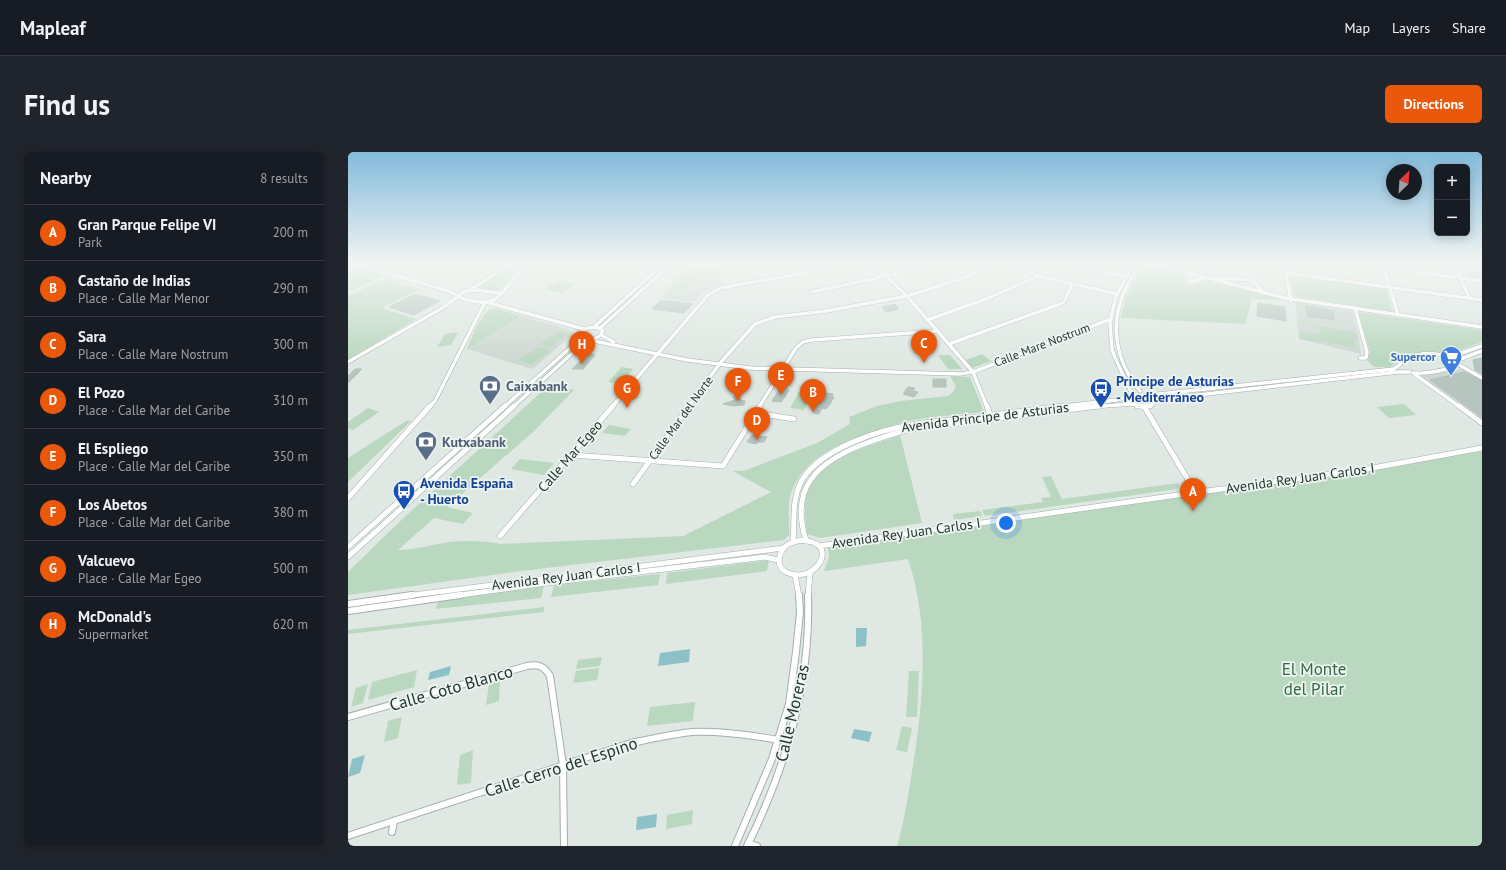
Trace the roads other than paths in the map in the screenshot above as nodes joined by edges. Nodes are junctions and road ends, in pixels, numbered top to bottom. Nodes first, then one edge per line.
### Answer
1 (459, 296) joint
2 (498, 296) edge
3 (628, 296) edge
4 (635, 296) edge
5 (707, 296) edge
6 (905, 296) edge
7 (907, 296) edge
8 (992, 296) edge
9 (1067, 296) edge
10 (1116, 296) edge
11 (1122, 296) edge
12 (1277, 296) edge
13 (1289, 296) edge
14 (1392, 296) edge
15 (1452, 296) edge
16 (463, 299) junction
17 (495, 299) junction
18 (1470, 299) joint
19 (1290, 300) junction
20 (1482, 300) edge
21 (485, 302) junction
22 (497, 305) junction
23 (444, 306) junction
24 (502, 306) junction
25 (1355, 308) junction
26 (482, 310) junction
27 (1398, 315) junction
28 (1111, 318) junction
29 (927, 320) junction
30 (594, 327) junction
31 (1482, 327) edge
32 (600, 328) junction
33 (584, 329) junction
34 (938, 331) junction
35 (601, 335) junction
36 (580, 339) junction
37 (588, 340) junction
38 (608, 341) junction
39 (949, 344) junction
40 (1482, 346) edge
41 (1482, 351) edge
42 (659, 353) junction
43 (1444, 355) junction
44 (1360, 358) dead end
45 (349, 362) edge
46 (1456, 362) junction
47 (720, 364) junction
48 (1401, 365) junction
49 (782, 369) junction
50 (973, 372) junction
51 (1412, 373) junction
52 (1482, 378) edge
53 (1140, 391) junction
54 (1130, 392) junction
55 (1149, 395) junction
56 (1126, 397) junction
57 (1154, 402) junction
58 (1131, 404) junction
59 (1145, 408) junction
60 (755, 413) junction
61 (990, 416) junction
62 (794, 419) dead end
63 (1482, 423) edge
64 (1482, 448) edge
65 (572, 456) junction
66 (649, 461) junction
67 (1190, 483) junction
68 (633, 484) dead end
69 (348, 498) edge
70 (500, 536) dead end
71 (806, 540) junction
72 (793, 542) junction
73 (819, 546) junction
74 (348, 547) edge
75 (784, 548) junction
76 (348, 557) edge
77 (778, 560) junction
78 (810, 573) junction
79 (795, 575) junction
80 (348, 604) edge
81 (348, 611) edge
82 (348, 716) edge
83 (779, 740) junction
84 (563, 765) junction
85 (394, 821) junction
86 (392, 832) dead end
87 (348, 836) edge
88 (748, 844) edge
89 (564, 846) edge
90 (735, 846) edge
91 (757, 846) edge

1 - 16 street
1 - 23 street
2 - 17 street
3 - 30 street
4 - 32 street
5 - 42 street, Calle Mar Egeo
6 - 47 street, Calle Mar del Norte
7 - 29 street
8 - 29 street
9 - 39 street
10 - 28 street
11 - 53 street
12 - 19 street
13 - 19 street
14 - 27 street
15 - 18 street
16 - 21 street
16 - 23 street
17 - 21 street
17 - 24 street
18 - 20 street
19 - 25 street
21 - 22 street
21 - 26 street
22 - 24 street
22 - 26 street
23 - 45 street
24 - 33 street
25 - 27 street
25 - 44 street
26 - 69 street
27 - 31 street
28 - 50 street, Calle Mare Nostrum
28 - 54 street
29 - 34 street
30 - 32 street
30 - 33 street
32 - 35 street
33 - 36 street
34 - 39 street
34 - 49 street
35 - 37 street
35 - 38 street, Calle Mare Nostrum
36 - 37 street, Calle Mare Nostrum
36 - 74 street
37 - 38 street, Calle Mare Nostrum
37 - 76 street
38 - 42 street, Calle Mare Nostrum
39 - 50 street
40 - 43 street
41 - 46 street
42 - 47 street, Calle Mare Nostrum
42 - 65 street, Calle Mar Egeo
43 - 46 street
43 - 48 street
46 - 51 street
46 - 52 street
47 - 49 street, Calle Mare Nostrum
47 - 66 street, Calle Mar del Norte
48 - 51 street
48 - 55 street
49 - 50 street, Calle Mare Nostrum
49 - 60 street
50 - 61 street
51 - 57 street
51 - 63 street
53 - 54 street
53 - 55 street
54 - 56 street
55 - 57 street
56 - 58 street
56 - 61 street, Avenida Príncipe de Asturias
57 - 59 street
58 - 59 street, Avenida Príncipe de Asturias
58 - 71 street, Avenida Príncipe de Asturias
59 - 67 street
60 - 62 street
60 - 66 street
61 - 72 street, Avenida Príncipe de Asturias
64 - 67 street, Avenida Rey Juan Carlos I
65 - 66 street
65 - 70 street, Calle Mar Egeo
66 - 68 street, Calle Mar del Norte
67 - 73 street, Avenida Rey Juan Carlos I
71 - 72 street
71 - 73 street
72 - 75 street
73 - 78 street
75 - 77 street
75 - 80 street, Avenida Rey Juan Carlos I
77 - 79 street
77 - 81 street, Avenida Rey Juan Carlos I
78 - 79 street
78 - 88 street, Calle Moreras
79 - 83 street, Calle Moreras
82 - 84 street, Calle Coto Blanco
83 - 84 street, Calle Cerro del Espino
83 - 90 street, Calle Moreras
84 - 85 street, Calle Cerro del Espino
84 - 89 street
85 - 86 street
85 - 87 street, Calle Cerro del Espino
88 - 91 street

